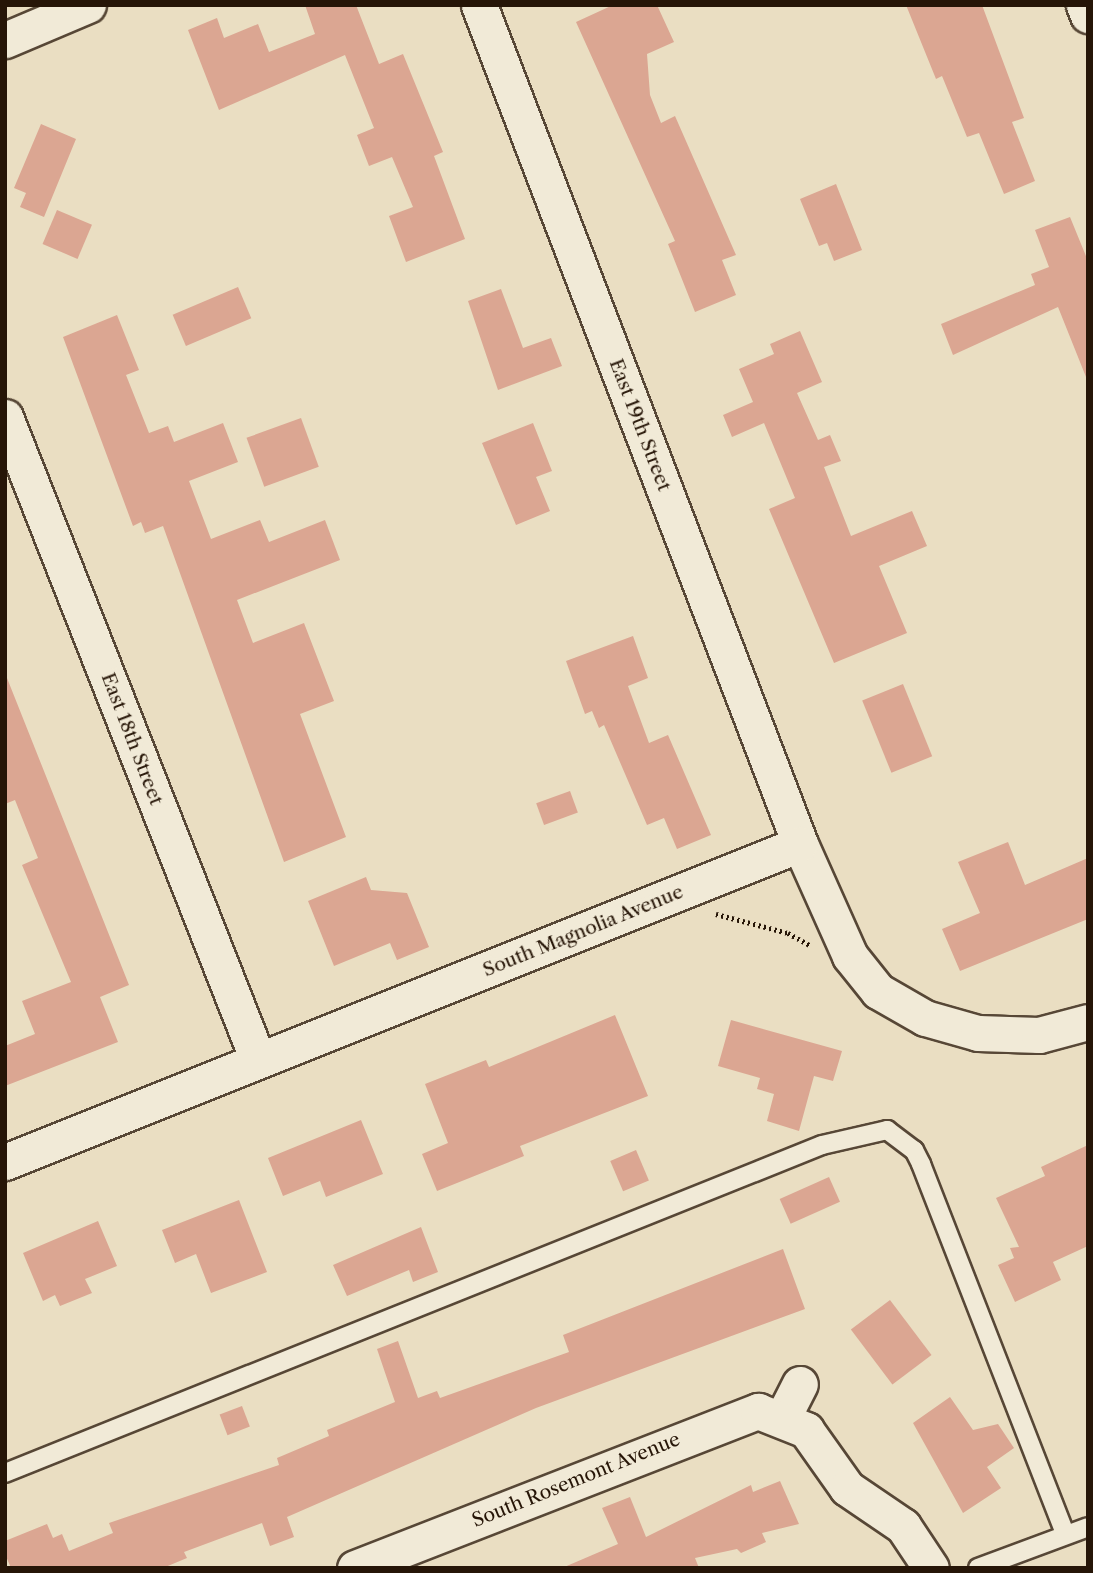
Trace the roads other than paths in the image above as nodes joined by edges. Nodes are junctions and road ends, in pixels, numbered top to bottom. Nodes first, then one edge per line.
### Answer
1 (88, 5) edge
2 (479, 5) edge
3 (1084, 5) edge
4 (1088, 15) edge
5 (5, 40) edge
6 (5, 417) edge
7 (800, 844) junction
8 (1088, 1022) edge
9 (258, 1060) junction
10 (5, 1161) edge
11 (800, 1384) dead end
12 (790, 1421) junction
13 (5, 1472) edge
14 (1088, 1527) edge
15 (1065, 1533) junction
16 (355, 1568) edge
17 (930, 1568) edge
18 (978, 1568) edge

1 - 5 street
2 - 7 street, East 19th Street
3 - 4 street
6 - 9 street, East 18th Street
7 - 8 street
7 - 9 street, South Magnolia Avenue
9 - 10 street, South Magnolia Avenue
11 - 12 street
12 - 16 street, South Rosemont Avenue
12 - 17 street
13 - 15 lane
14 - 15 lane
15 - 18 lane

